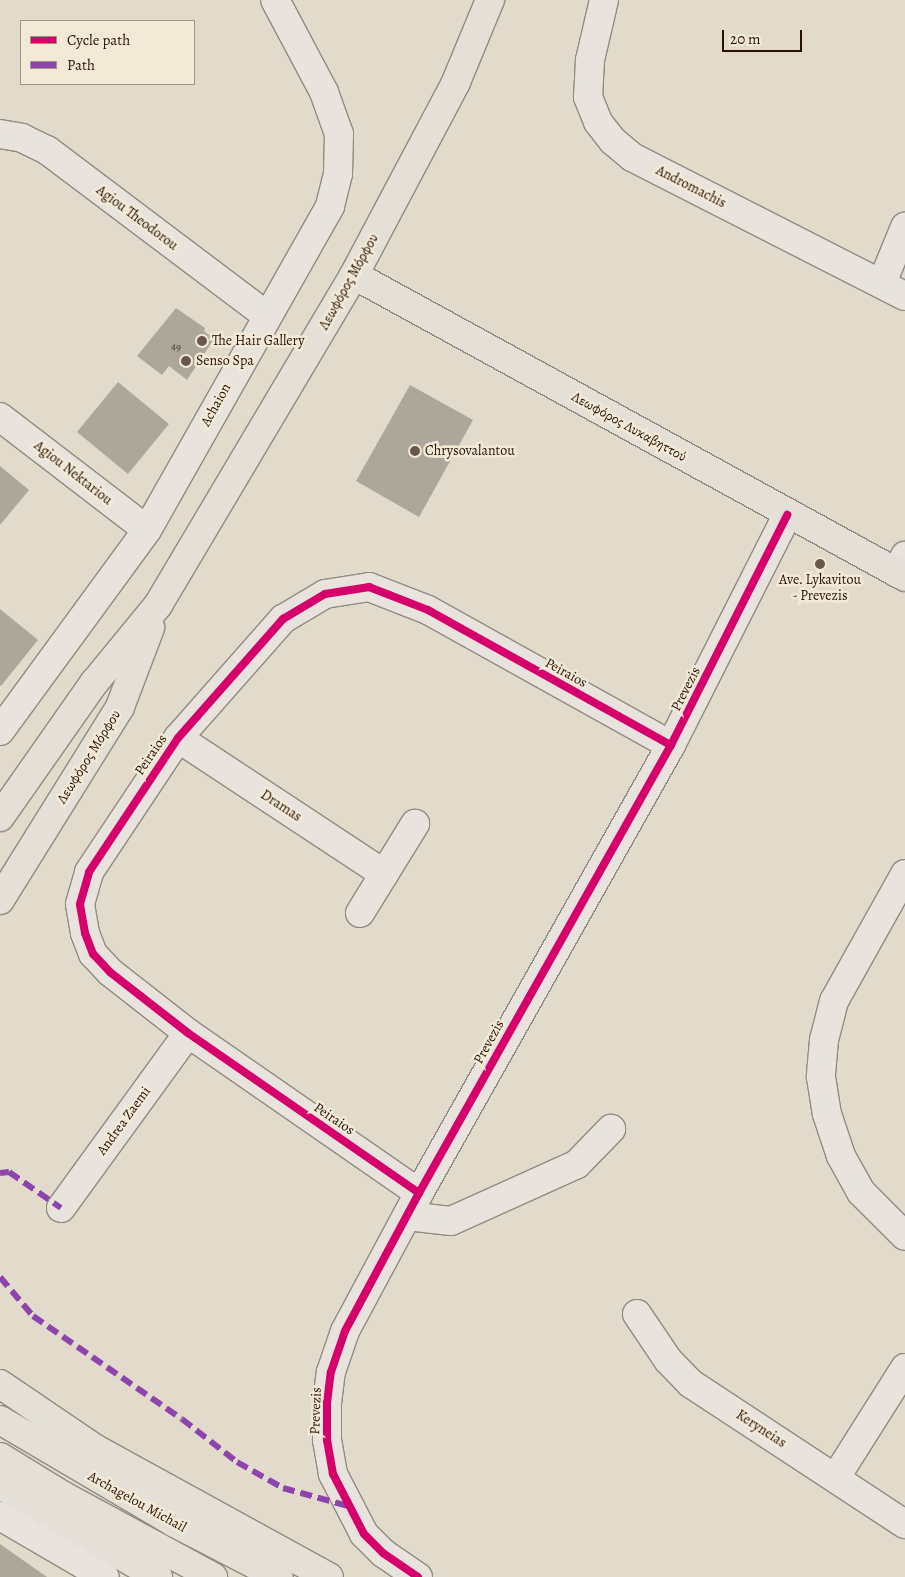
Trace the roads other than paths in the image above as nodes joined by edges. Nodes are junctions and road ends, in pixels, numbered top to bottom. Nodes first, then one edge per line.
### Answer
1 (275, 0) edge
2 (490, 0) edge
3 (604, 0) edge
4 (0, 134) edge
5 (905, 227) edge
6 (354, 275) junction
7 (882, 283) junction
8 (905, 296) edge
9 (267, 316) junction
10 (0, 416) edge
11 (787, 515) junction
12 (146, 530) junction
13 (902, 569) edge
14 (158, 605) junction
15 (0, 731) edge
16 (178, 738) junction
17 (672, 745) junction
18 (0, 817) edge
19 (414, 824) dead end
20 (384, 874) junction
21 (905, 874) edge
22 (0, 900) edge
23 (360, 913) dead end
24 (188, 1034) junction
25 (611, 1129) dead end
26 (419, 1193) junction
27 (61, 1208) dead end
28 (407, 1216) junction
29 (905, 1236) edge
30 (637, 1314) dead end
31 (905, 1368) edge
32 (0, 1384) edge
33 (0, 1420) edge
34 (0, 1457) edge
35 (836, 1477) junction
36 (0, 1485) edge
37 (0, 1516) edge
38 (905, 1524) edge
39 (105, 1577) edge
40 (158, 1577) edge
41 (213, 1577) edge
42 (278, 1577) edge
43 (329, 1577) edge
44 (418, 1577) edge

1 - 9 street, Achaion
2 - 6 main road, Λεωφόρος Μόρφου
3 - 7 street, Andromachis
4 - 9 street, Agiou Theodorou
5 - 7 street
6 - 11 main road, Λεωφόρος Λυκαβηττού
6 - 14 main road, Λεωφόρος Μόρφου
7 - 8 street, Andromachis
9 - 12 street, Achaion
10 - 12 street, Agiou Nektariou
11 - 13 main road, Λεωφόρος Λυκαβηττού
11 - 17 street, Prevezis
12 - 15 street, Achaion
14 - 18 main road, Λεωφόρος Μόρφου
14 - 22 main road, Λεωφόρος Μόρφου
16 - 17 street, Peiraios
16 - 20 street, Dramas
16 - 24 street, Peiraios
17 - 26 street, Prevezis
19 - 20 street
20 - 23 street
21 - 29 street
24 - 26 street, Peiraios
24 - 27 street, Andrea Zaemi
25 - 28 street
26 - 28 street, Prevezis
28 - 44 street, Prevezis
30 - 35 street, Keryneias
31 - 35 street
32 - 43 main road
33 - 42 main road, Archagelou Michail
34 - 41 main road
35 - 38 street, Keryneias
36 - 40 main road
37 - 39 street

